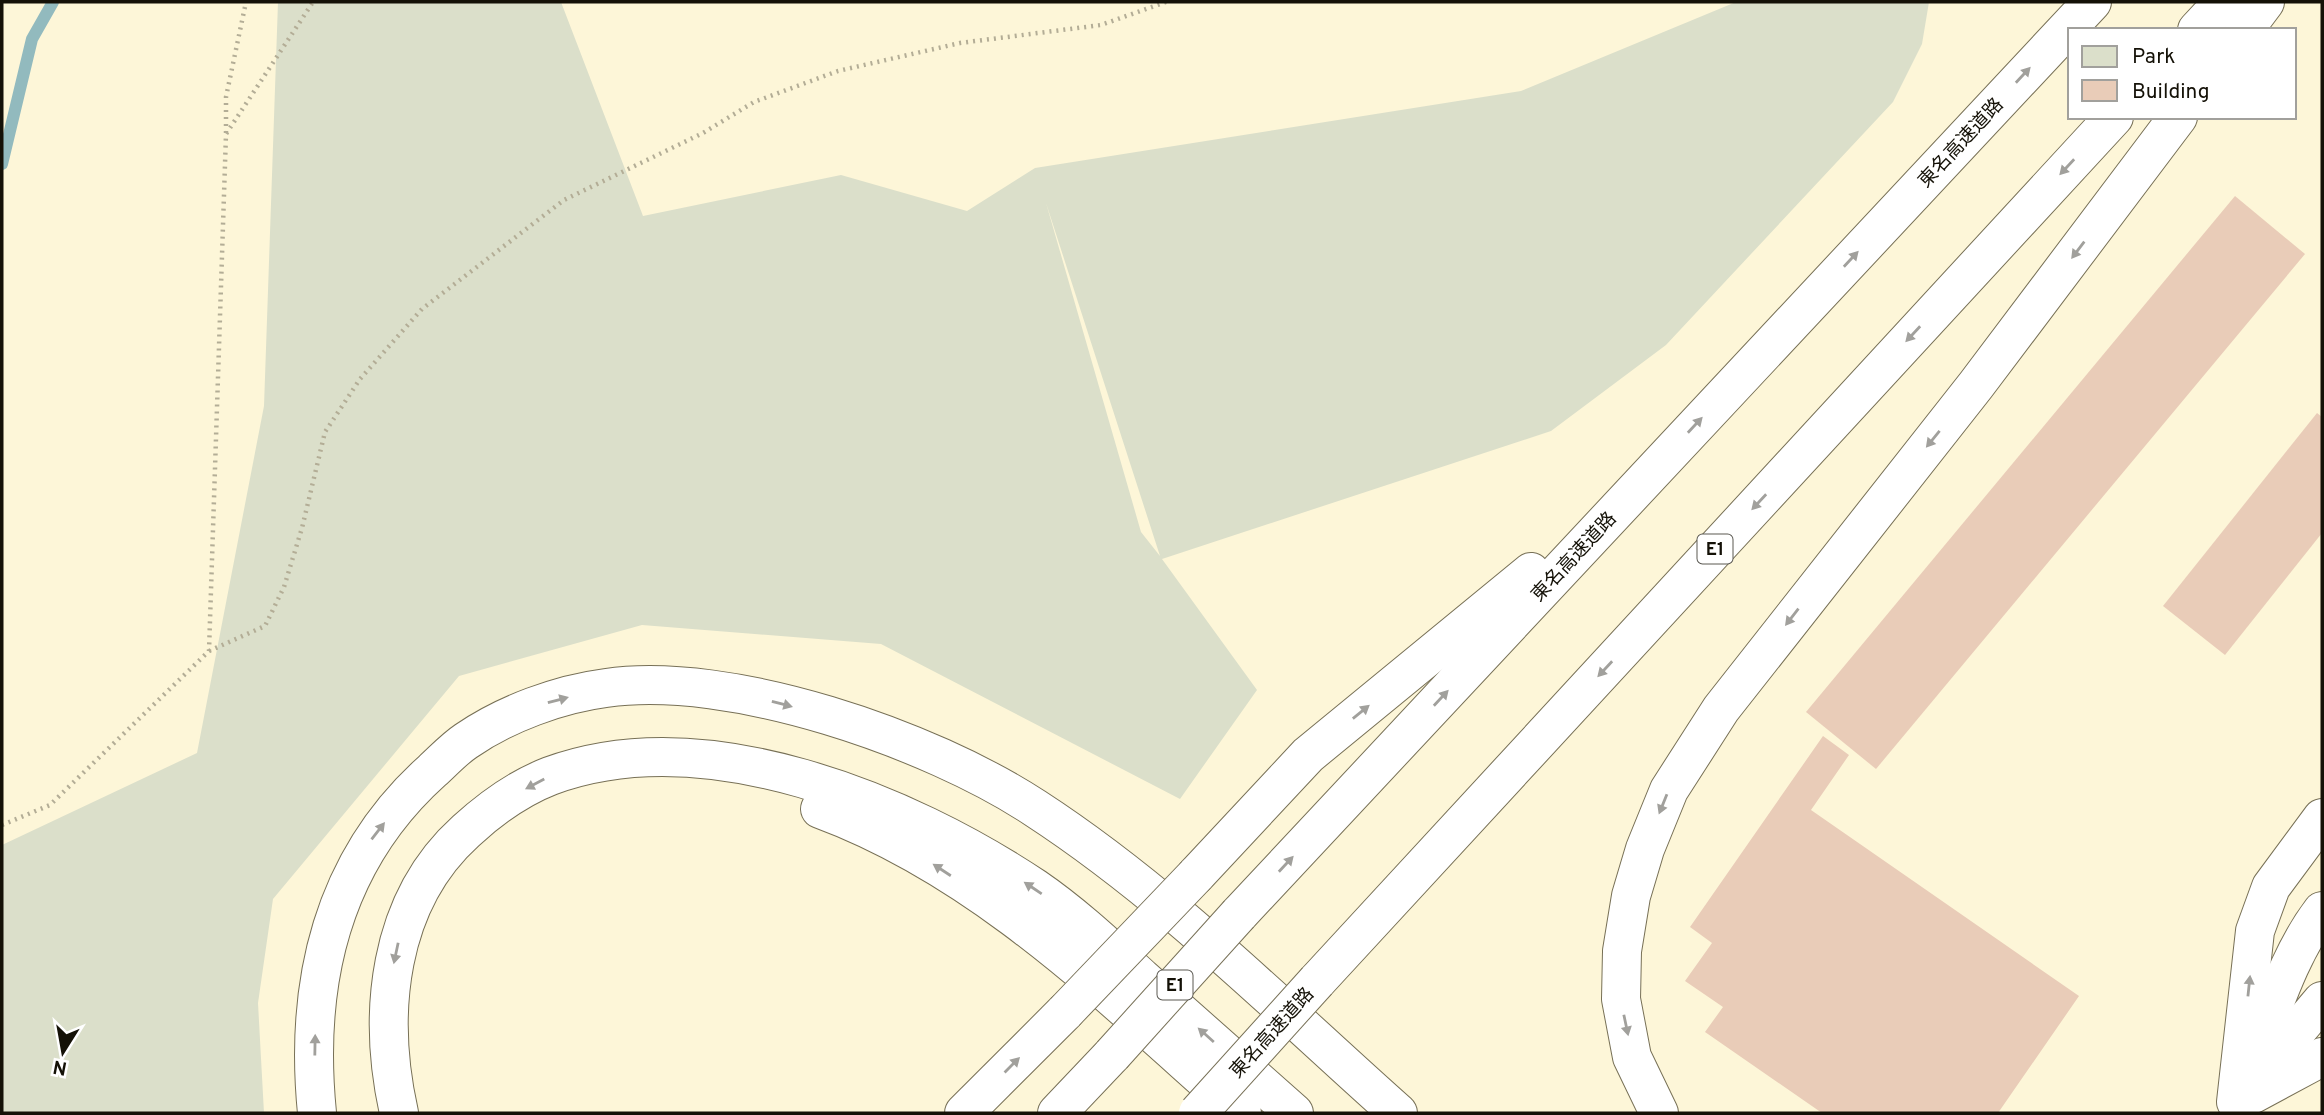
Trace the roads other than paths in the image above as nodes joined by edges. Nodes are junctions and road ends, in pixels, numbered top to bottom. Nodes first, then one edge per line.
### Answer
1 (2092, 2) edge
2 (2224, 2) edge
3 (2265, 2) edge
4 (2199, 28) edge
5 (2246, 28) edge
6 (2112, 119) edge
7 (2176, 119) edge
8 (1649, 475) junction
9 (673, 757) junction
10 (2322, 818) edge
11 (2322, 911) edge
12 (2322, 1001) edge
13 (2322, 1057) edge
14 (2227, 1110) edge
15 (317, 1113) edge
16 (399, 1113) edge
17 (964, 1113) edge
18 (1057, 1113) edge
19 (1198, 1113) edge
20 (1242, 1113) edge
21 (1294, 1113) edge
22 (1398, 1113) edge
23 (1659, 1113) edge

8 -> 1 highway, 東名高速道路 / E1
2 - 4 highway
3 - 5 highway
6 -> 19 highway, 東名高速道路 / E1, bridge
7 -> 23 highway
17 -> 8 highway, bridge
18 -> 8 highway, 東名高速道路 / E1, bridge
9 -> 16 highway
20 -> 9 highway
21 -> 9 highway
14 -> 10 highway
11 - 14 highway
12 - 14 highway
13 - 14 highway
15 -> 22 highway

